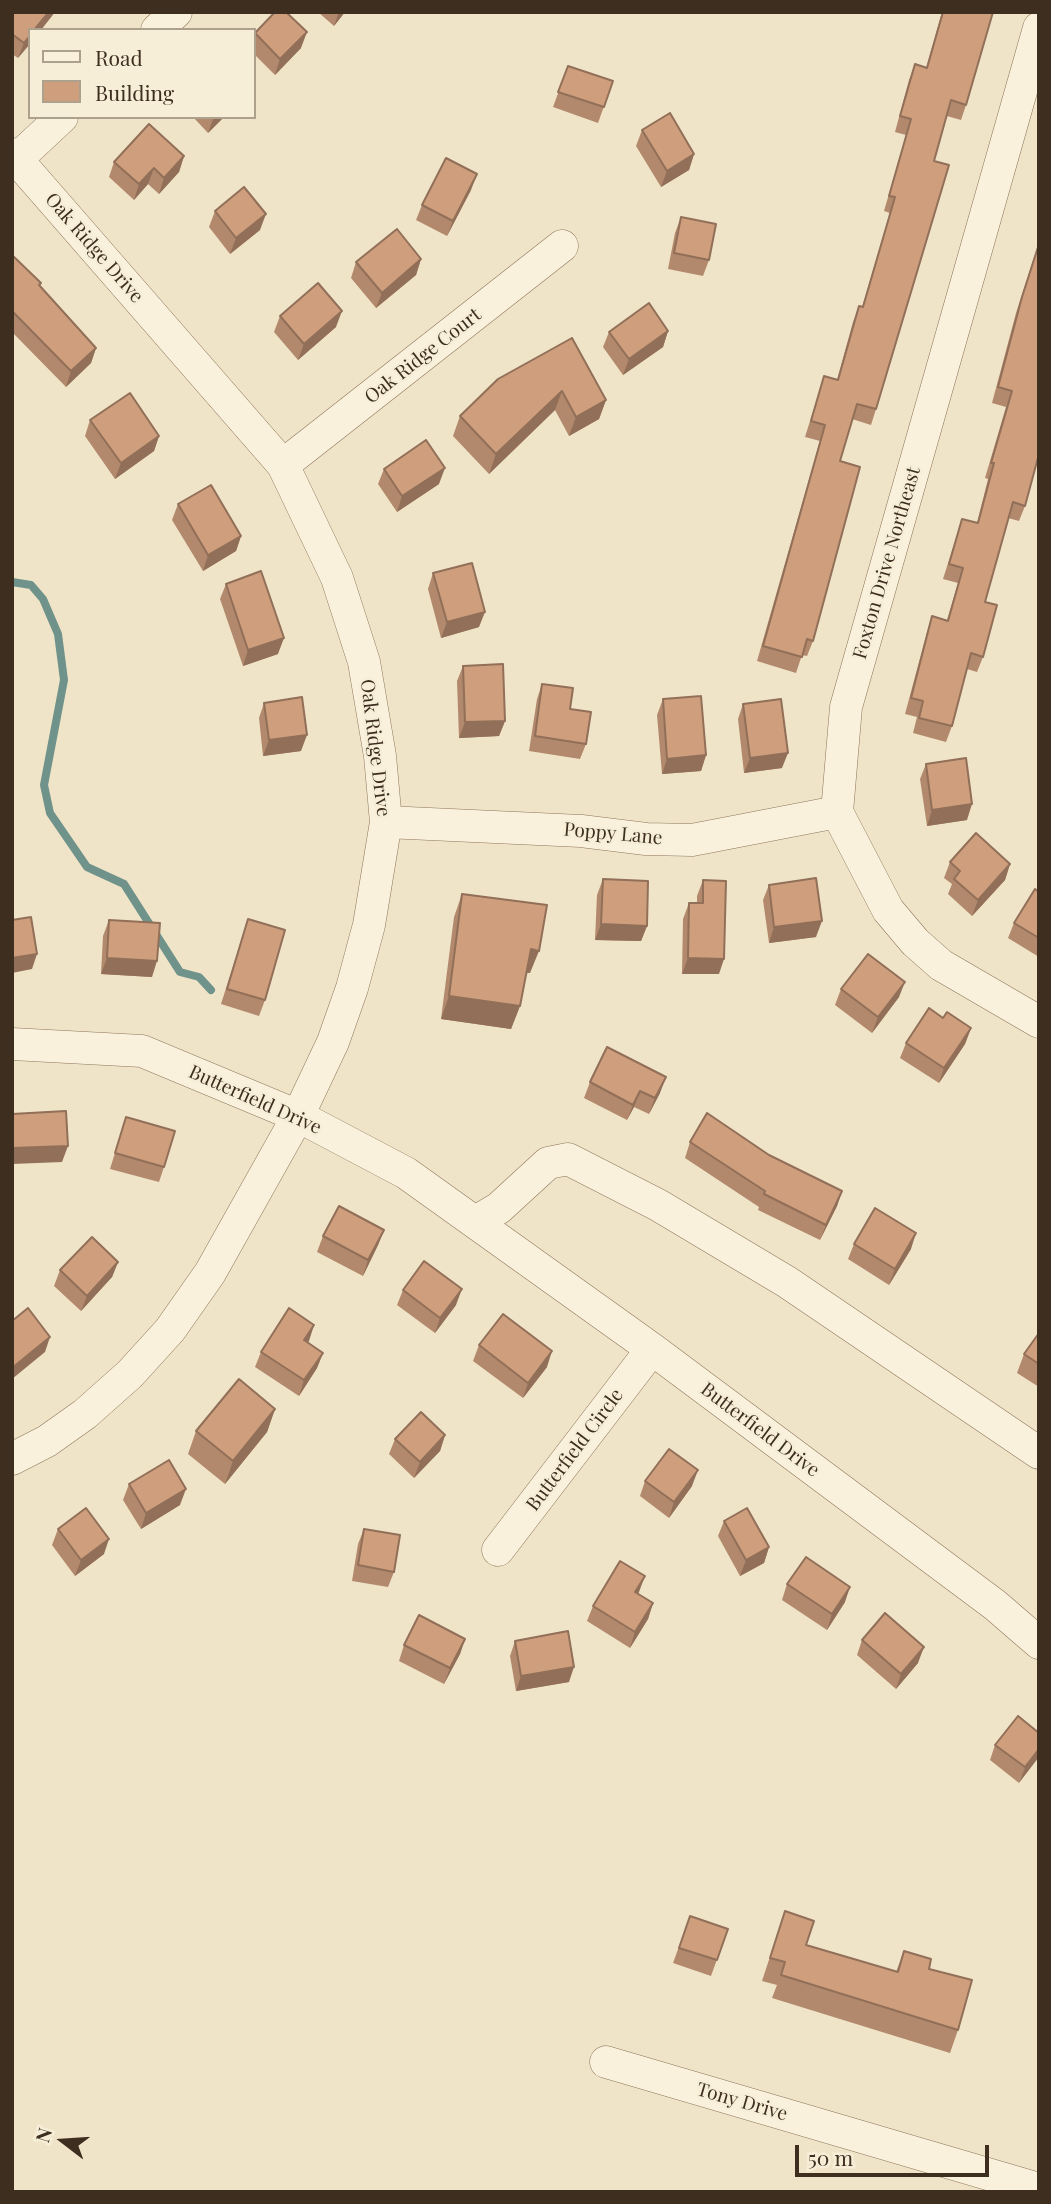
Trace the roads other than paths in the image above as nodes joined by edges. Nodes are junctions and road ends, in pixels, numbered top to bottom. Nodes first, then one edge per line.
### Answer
1 (176, 12) edge
2 (159, 28) edge
3 (1039, 28) edge
4 (60, 119) edge
5 (14, 157) edge
6 (562, 246) dead end
7 (283, 465) junction
8 (837, 812) junction
9 (386, 822) junction
10 (1039, 1022) edge
11 (12, 1044) edge
12 (298, 1116) junction
13 (477, 1222) junction
14 (652, 1349) junction
15 (1039, 1452) edge
16 (12, 1459) edge
17 (498, 1550) dead end
18 (1039, 1643) edge
19 (606, 2062) dead end
20 (1039, 2189) edge

1 - 2 street
3 - 8 street, Foxton Drive Northeast
4 - 5 street
5 - 7 street, Oak Ridge Drive
6 - 7 street, Oak Ridge Court
7 - 9 street, Oak Ridge Drive
8 - 9 street, Poppy Lane
8 - 10 street
9 - 12 street, Oak Ridge Drive
11 - 12 street, Butterfield Drive
12 - 13 street, Butterfield Drive
12 - 16 street, Oak Ridge Drive
13 - 14 street, Butterfield Drive
13 - 15 street
14 - 17 street, Butterfield Circle
14 - 18 street, Butterfield Drive
19 - 20 street, Tony Drive

